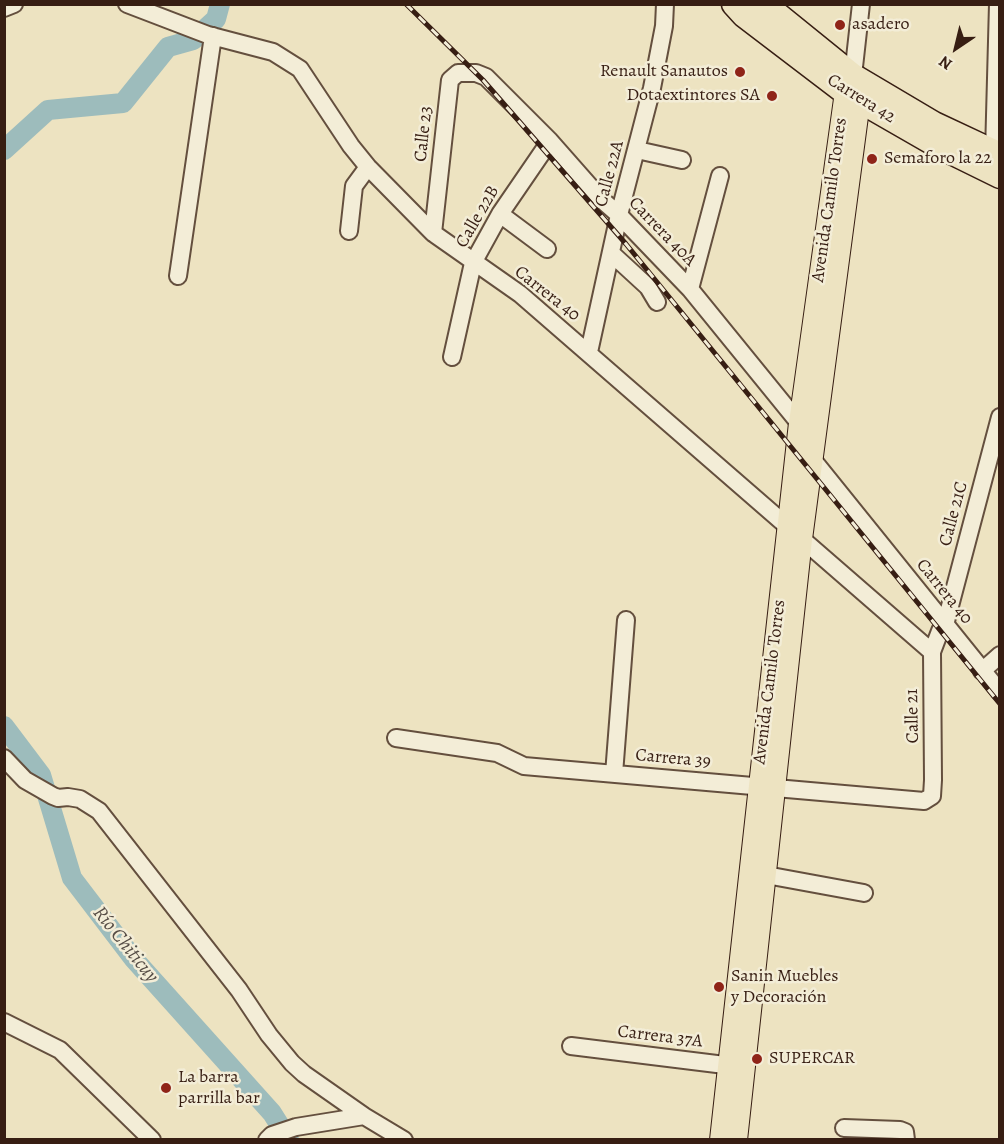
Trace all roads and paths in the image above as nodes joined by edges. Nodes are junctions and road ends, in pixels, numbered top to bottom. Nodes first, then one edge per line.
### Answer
1 (14, 4) edge
2 (127, 4) edge
3 (665, 4) edge
4 (734, 4) edge
5 (764, 4) edge
6 (861, 4) edge
7 (998, 4) edge
8 (4, 8) edge
9 (211, 36) junction
10 (999, 41) edge
11 (486, 77) joint
12 (853, 90) junction
13 (998, 97) edge
14 (550, 141) junction
15 (637, 150) junction
16 (997, 154) edge
17 (682, 160) dead end
18 (368, 167) junction
19 (720, 176) dead end
20 (999, 176) edge
21 (500, 214) junction
22 (619, 214) junction
23 (350, 231) dead end
24 (433, 233) junction
25 (546, 249) dead end
26 (611, 253) junction
27 (473, 263) junction
28 (178, 276) dead end
29 (690, 289) junction
30 (657, 302) dead end
31 (589, 352) junction
32 (452, 357) dead end
33 (999, 417) edge
34 (808, 426) junction
35 (813, 460) junction
36 (795, 532) junction
37 (626, 620) dead end
38 (945, 625) junction
39 (932, 652) junction
40 (999, 655) edge
41 (982, 671) junction
42 (999, 692) edge
43 (396, 738) dead end
44 (4, 758) edge
45 (614, 774) junction
46 (933, 780) joint
47 (767, 786) junction
48 (766, 875) junction
49 (864, 893) dead end
50 (4, 1022) edge
51 (571, 1046) dead end
52 (736, 1066) junction
53 (364, 1116) junction
54 (844, 1128) dead end
55 (270, 1137) edge
56 (906, 1138) edge
57 (152, 1140) edge
58 (404, 1140) edge
59 (720, 1140) edge
60 (737, 1140) edge

1 - 8 street
2 - 9 street, Carrera 40
3 - 15 street, Calle 22A
4 - 12 highway, Carrera 42
5 - 12 highway, Carrera 42
6 - 12 street
7 - 10 street
9 - 18 street, Carrera 40
9 - 28 street
10 - 13 street
11 - 14 street, Carrera 40A
11 - 24 street, Calle 23
12 - 16 highway, Carrera 42
12 - 20 highway, Carrera 42
12 - 34 main road, Avenida Camilo Torres
13 - 16 street
14 - 21 street, Calle 22B
14 - 22 street, Carrera 40A
15 - 17 street
15 - 22 street, Calle 22A
18 - 23 street
18 - 24 street, Carrera 40
19 - 29 street
21 - 25 street
21 - 27 street, Calle 22B
22 - 26 street, Calle 22A
22 - 29 street, Carrera 40A
24 - 27 street, Carrera 40
26 - 30 street
26 - 31 street, Calle 22A
27 - 31 street, Carrera 40
27 - 32 street, Calle 22B
29 - 34 street, Carrera 40A
31 - 36 street, Carrera 40
33 - 38 street, Calle 21C
34 - 35 main road, Avenida Camilo Torres
34 - 36 main road, Avenida Camilo Torres
35 - 36 main road, Avenida Camilo Torres
35 - 38 street, Carrera 40
36 - 39 street, Carrera 40
36 - 47 main road, Avenida Camilo Torres
37 - 45 street
38 - 39 street, Calle 21C
38 - 41 street, Carrera 40
39 - 46 street, Calle 21
40 - 41 street
41 - 42 street, Carrera 40
43 - 45 street, Carrera 39
44 - 53 street
45 - 47 street, Carrera 39
46 - 47 street, Carrera 39
47 - 48 main road, Avenida Camilo Torres
47 - 52 main road, Avenida Camilo Torres
48 - 49 street
48 - 52 main road, Avenida Camilo Torres
50 - 57 street
51 - 52 street, Carrera 37A
52 - 59 main road, Avenida Camilo Torres
52 - 60 main road, Avenida Camilo Torres
53 - 55 street
53 - 58 street
54 - 56 street

